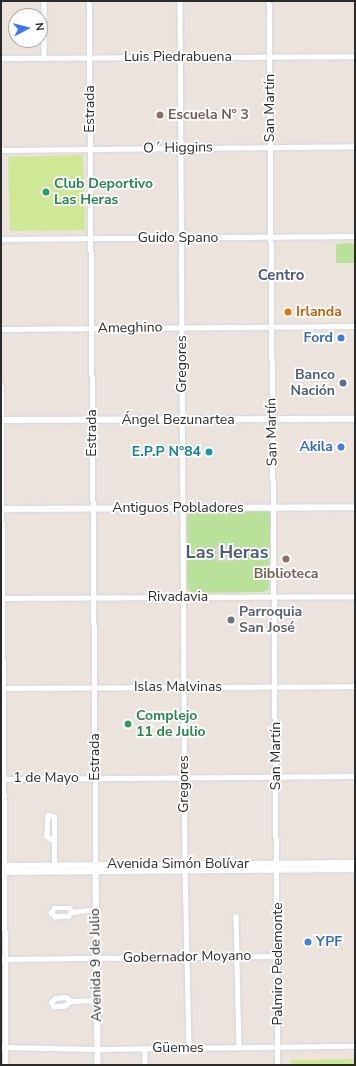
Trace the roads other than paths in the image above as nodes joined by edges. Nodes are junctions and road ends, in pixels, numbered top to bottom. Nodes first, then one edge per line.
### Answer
1 (44, 1) edge
2 (89, 1) edge
3 (180, 1) edge
4 (269, 1) edge
5 (270, 56) junction
6 (355, 56) edge
7 (90, 57) junction
8 (180, 57) junction
9 (1, 58) edge
10 (44, 58) junction
11 (355, 146) edge
12 (270, 147) junction
13 (181, 148) junction
14 (90, 149) junction
15 (1, 150) edge
16 (355, 236) edge
17 (271, 237) junction
18 (91, 238) junction
19 (181, 238) junction
20 (1, 239) edge
21 (271, 326) junction
22 (355, 326) edge
23 (182, 327) junction
24 (92, 328) junction
25 (1, 329) edge
26 (1, 382) edge
27 (272, 419) junction
28 (355, 419) edge
29 (1, 420) edge
30 (92, 420) junction
31 (182, 420) junction
32 (184, 507) junction
33 (274, 507) junction
34 (355, 507) edge
35 (93, 508) junction
36 (2, 509) edge
37 (355, 596) edge
38 (183, 597) junction
39 (275, 597) junction
40 (2, 598) edge
41 (94, 598) junction
42 (276, 686) junction
43 (355, 686) edge
44 (184, 687) junction
45 (2, 688) edge
46 (94, 688) junction
47 (355, 776) edge
48 (184, 777) junction
49 (275, 777) junction
50 (95, 778) junction
51 (3, 779) edge
52 (54, 841) junction
53 (355, 863) edge
54 (54, 866) junction
55 (277, 866) junction
56 (185, 867) junction
57 (96, 868) junction
58 (3, 869) edge
59 (355, 869) edge
60 (96, 909) junction
61 (72, 912) dead end
62 (236, 916) dead end
63 (237, 956) junction
64 (278, 956) junction
65 (187, 957) junction
66 (96, 958) junction
67 (3, 959) edge
68 (97, 1000) junction
69 (3, 1001) edge
70 (72, 1001) dead end
71 (4, 1046) edge
72 (279, 1046) junction
73 (355, 1046) edge
74 (239, 1047) junction
75 (98, 1048) junction
76 (145, 1048) junction
77 (189, 1048) junction
78 (6, 1065) edge
79 (98, 1065) edge
80 (145, 1065) edge
81 (278, 1065) edge

1 - 10 street
2 - 7 street, Estrada
3 - 8 street, Gregores
4 - 5 street, San Martín
5 - 6 street, Luis Piedrabuena
5 - 8 street, Luis Piedrabuena
5 - 12 street, San Martín
7 - 8 street, Luis Piedrabuena
7 - 10 street, Luis Piedrabuena
7 - 14 street, Estrada
8 - 13 street, Gregores
9 - 10 street, Luis Piedrabuena
11 - 12 street, O´ Higgins
12 - 13 street, O´ Higgins
12 - 17 street, San Martín
13 - 14 street, O´ Higgins
13 - 19 street, Gregores
14 - 15 street, O´ Higgins
14 - 18 street, Estrada
16 - 17 street, Guido Spano
17 - 19 street, Guido Spano
17 - 21 street, San Martín
18 - 19 street, Guido Spano
18 - 20 street, Guido Spano
18 - 24 street, Estrada
19 - 23 street, Gregores
21 - 22 street, Ameghino
21 - 23 street, Ameghino
21 - 27 street, San Martín
23 - 24 street, Ameghino
23 - 31 street, Gregores
24 - 25 street, Ameghino
24 - 30 street, Estrada
26 - 29 street
27 - 28 street, Ángel Bezunartea
27 - 31 street, Ángel Bezunartea
27 - 33 street, San Martín
29 - 30 street, Ángel Bezunartea
29 - 36 street
30 - 31 street, Ángel Bezunartea
30 - 35 street, Estrada
31 - 32 street, Gregores
32 - 33 street, Antiguos Pobladores
32 - 35 street, Antiguos Pobladores
32 - 38 street, Gregores
33 - 34 street, Antiguos Pobladores
33 - 39 street, San Martín
35 - 36 street, Antiguos Pobladores
35 - 41 street, Estrada
36 - 40 street
37 - 39 street, Rivadavia
38 - 39 street, Rivadavia
38 - 41 street, Rivadavia
38 - 44 street, Gregores
39 - 42 street, San Martín
40 - 41 street, Rivadavia
40 - 45 street
41 - 46 street, Estrada
42 - 43 street, Islas Malvinas
42 - 44 street, Islas Malvinas
42 - 49 street, San Martín
44 - 46 street, Islas Malvinas
44 - 48 street, Gregores
45 - 46 street, Islas Malvinas
45 - 51 street
46 - 50 street, Estrada
47 - 49 street, 1 de Mayo
48 - 49 street, 1 de Mayo
48 - 50 street, 1 de Mayo
48 - 56 street, Gregores
49 - 55 street, San Martín
50 - 51 street, 1 de Mayo
50 - 57 street, Estrada
51 - 58 street
52 - 52 street
52 - 54 street
53 - 55 street, Avenida Simón Bolívar
54 - 57 street, Avenida Simón Bolívar
54 - 58 street, Avenida Simón Bolívar
55 - 56 street, Avenida Simón Bolívar
55 - 59 street, Avenida Simón Bolívar
55 - 64 street, Palmiro Pedemonte
56 - 57 street, Avenida Simón Bolívar
56 - 65 street, Gregores
57 - 58 street, Avenida Simón Bolívar
57 - 60 street, Avenida 9 de Julio
58 - 67 street
60 - 61 street
60 - 66 street, Avenida 9 de Julio
62 - 63 street
63 - 64 street, Gobernador Moyano
63 - 65 street, Gobernador Moyano
63 - 74 street
64 - 72 street, Palmiro Pedemonte
65 - 66 street, Gobernador Moyano
65 - 77 street, Gregores
66 - 67 street, Gobernador Moyano
66 - 68 street, Avenida 9 de Julio
67 - 69 street
68 - 70 street
68 - 75 street, Avenida 9 de Julio
69 - 71 street
71 - 75 street, Güemes
71 - 78 street
72 - 73 street, Güemes
72 - 74 street, Güemes
72 - 81 street, Palmiro Pedemonte
74 - 77 street, Güemes
75 - 76 street, Güemes
75 - 79 street, Avenida 9 de Julio
76 - 77 street, Güemes
76 - 80 street

